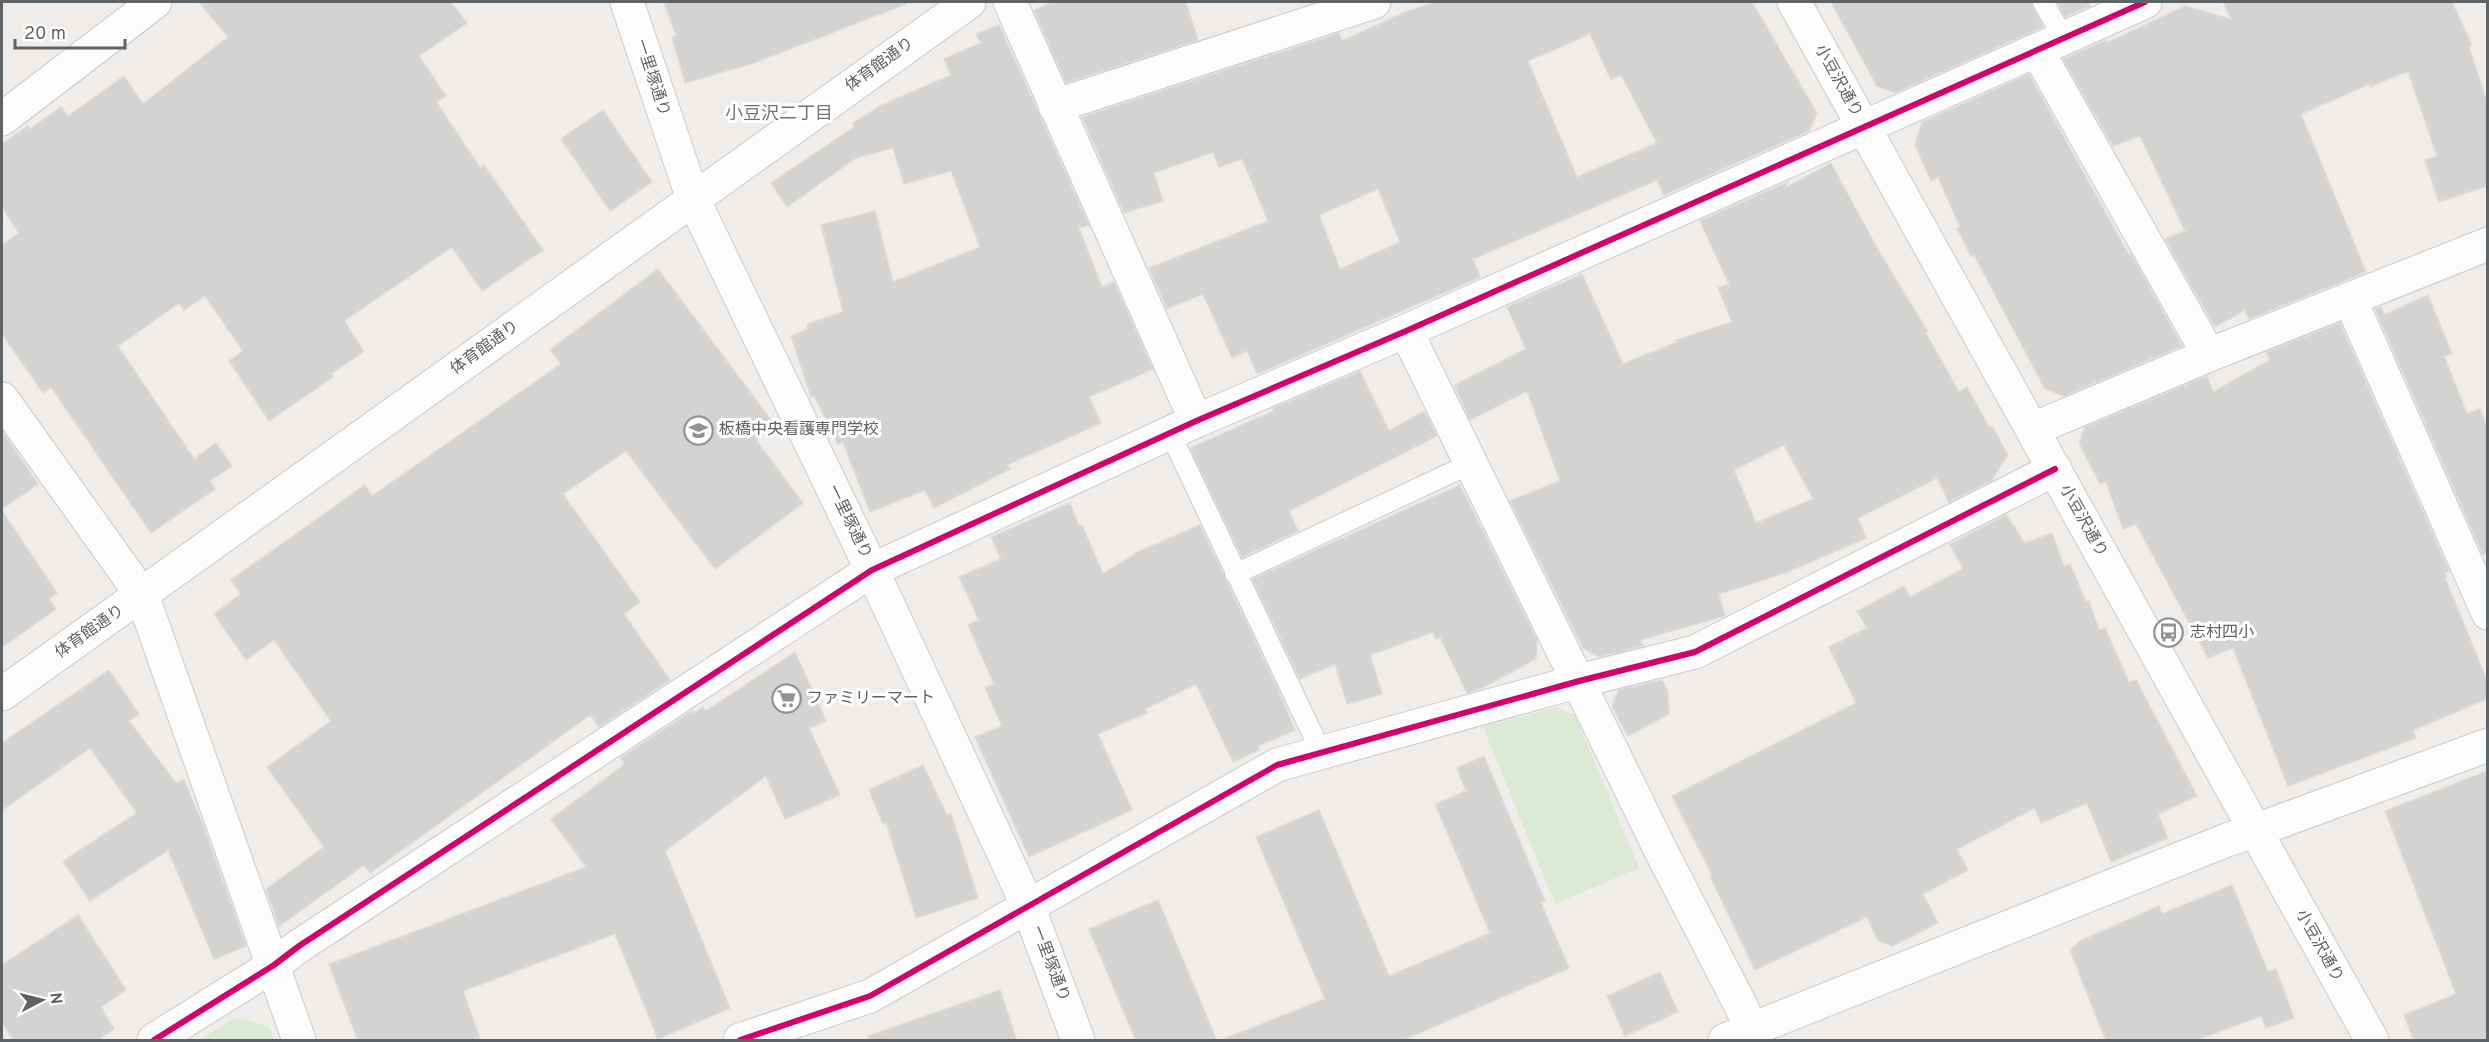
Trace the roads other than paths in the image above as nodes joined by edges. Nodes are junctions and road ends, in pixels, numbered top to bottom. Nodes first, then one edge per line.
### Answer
1 (155, 2) edge
2 (627, 2) edge
3 (969, 2) edge
4 (1010, 2) edge
5 (1374, 2) edge
6 (1794, 2) edge
7 (2043, 2) edge
8 (2145, 2) edge
9 (2050, 44) junction
10 (1055, 106) junction
11 (2, 119) edge
12 (1864, 127) junction
13 (693, 199) junction
14 (2487, 244) edge
15 (2350, 299) junction
16 (1406, 331) junction
17 (2209, 355) junction
18 (2, 399) edge
19 (1183, 427) junction
20 (2033, 429) junction
21 (1472, 463) junction
22 (2055, 469) junction
23 (872, 570) junction
24 (1235, 573) junction
25 (142, 595) junction
26 (2487, 613) edge
27 (1579, 681) junction
28 (2, 694) edge
29 (2487, 745) edge
30 (1321, 752) junction
31 (2254, 831) junction
32 (1028, 906) junction
33 (274, 965) junction
34 (1744, 1037) edge
35 (154, 1041) edge
36 (299, 1041) edge
37 (740, 1041) edge
38 (1078, 1041) edge
39 (2372, 1041) edge

1 - 11 street
2 - 13 street, 一里塚通り
3 - 13 street, 体育館通り
4 - 10 street
5 - 10 street
6 - 12 street, 小豆沢通り
7 - 9 lane
8 - 9 street
9 - 12 street
9 - 17 street
10 - 19 street
12 - 16 street
12 - 20 street, 小豆沢通り
13 - 23 street, 一里塚通り
13 - 25 street, 体育館通り
14 - 15 street
15 - 17 street
15 - 26 street
16 - 19 street
16 - 21 street
17 - 20 street
18 - 25 street
19 - 23 street
19 - 24 lane
20 - 22 street, 小豆沢通り
21 - 24 lane
21 - 27 street
22 - 27 street
22 - 31 street, 小豆沢通り
23 - 32 street, 一里塚通り
23 - 33 street
24 - 30 lane
25 - 28 street, 体育館通り
25 - 33 street
27 - 30 street
27 - 34 street
29 - 31 street
30 - 32 street
31 - 34 street
31 - 39 street, 小豆沢通り
32 - 37 street
32 - 38 street, 一里塚通り
33 - 35 street
33 - 36 street

